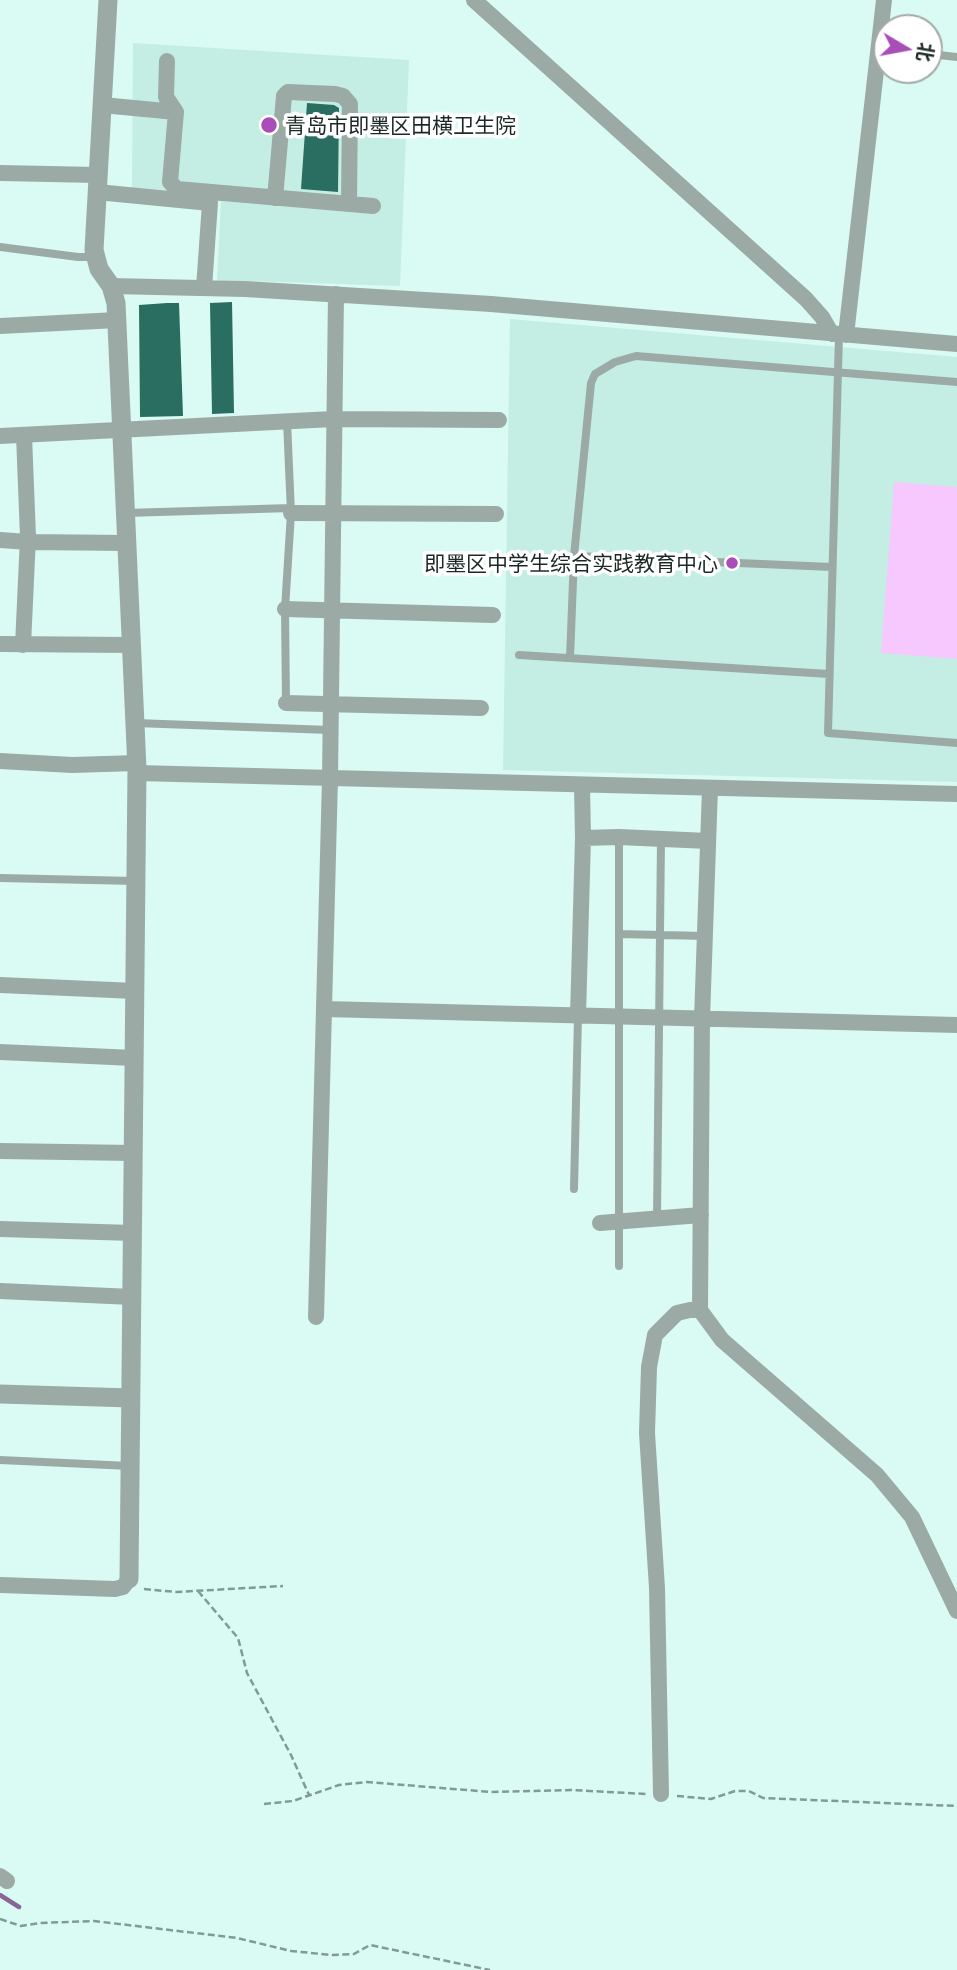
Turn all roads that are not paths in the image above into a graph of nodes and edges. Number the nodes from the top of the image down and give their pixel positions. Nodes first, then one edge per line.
1 (108, 0) edge
2 (474, 0) edge
3 (167, 61) dead end
4 (877, 84) edge
5 (102, 105) junction
6 (176, 112) junction
7 (0, 173) edge
8 (97, 183) junction
9 (275, 198) junction
10 (349, 204) junction
11 (373, 206) dead end
12 (0, 247) edge
13 (96, 257) junction
14 (111, 286) junction
15 (204, 288) junction
16 (336, 295) junction
17 (117, 320) junction
18 (0, 326) edge
19 (839, 335) junction
20 (957, 344) edge
21 (838, 372) junction
22 (957, 382) edge
23 (333, 419) junction
24 (499, 419) dead end
25 (287, 421) junction
26 (122, 429) junction
27 (24, 435) junction
28 (0, 436) edge
29 (291, 511) junction
30 (126, 513) junction
31 (332, 514) junction
32 (496, 514) dead end
33 (0, 540) edge
34 (28, 542) junction
35 (127, 542) junction
36 (575, 556) junction
37 (832, 567) junction
38 (285, 609) junction
39 (331, 610) junction
40 (493, 615) dead end
41 (0, 644) edge
42 (23, 645) junction
43 (131, 645) junction
44 (519, 654) dead end
45 (570, 658) junction
46 (829, 674) junction
47 (286, 704) joint
48 (330, 705) junction
49 (481, 708) dead end
50 (135, 723) junction
51 (330, 730) junction
52 (957, 743) edge
53 (0, 761) edge
54 (137, 768) junction
55 (330, 778) junction
56 (582, 785) junction
57 (710, 788) junction
58 (957, 794) edge
59 (620, 837) junction
60 (583, 838) junction
61 (661, 839) junction
62 (708, 841) junction
63 (0, 878) edge
64 (136, 881) junction
65 (619, 934) junction
66 (660, 935) junction
67 (705, 936) junction
68 (0, 985) edge
69 (135, 991) junction
70 (324, 1009) junction
71 (578, 1016) junction
72 (618, 1017) junction
73 (659, 1018) junction
74 (702, 1019) junction
75 (957, 1025) edge
76 (0, 1052) edge
77 (134, 1058) junction
78 (0, 1151) edge
79 (133, 1153) junction
80 (574, 1189) dead end
81 (701, 1215) junction
82 (657, 1218) junction
83 (619, 1221) junction
84 (600, 1223) dead end
85 (0, 1229) edge
86 (132, 1233) junction
87 (619, 1266) dead end
88 (0, 1291) edge
89 (132, 1297) junction
90 (700, 1310) junction
91 (316, 1317) dead end
92 (0, 1394) edge
93 (131, 1398) junction
94 (0, 1460) edge
95 (130, 1466) junction
96 (129, 1579) joint
97 (0, 1585) edge
98 (957, 1611) edge
99 (661, 1794) road end

1 - 5 street
2 - 19 street
3 - 6 street
4 - 19 street
5 - 6 street
5 - 8 street
6 - 9 street
7 - 8 street
8 - 13 street
8 - 15 street
9 - 10 street
9 - 10 street
10 - 11 street
12 - 13 lane
13 - 14 street
14 - 15 street
14 - 17 street
15 - 16 street
16 - 19 street
16 - 23 street
17 - 18 street
17 - 26 street
19 - 20 street
19 - 21 lane
21 - 22 lane
21 - 36 lane
21 - 37 lane
23 - 24 street
23 - 25 street
23 - 31 street
25 - 26 street
25 - 29 lane
26 - 27 street
26 - 30 street
27 - 28 street
27 - 34 street
29 - 30 lane
29 - 31 street
29 - 38 lane
30 - 35 street
31 - 32 street
31 - 39 street
33 - 34 street
34 - 35 street
34 - 42 street
35 - 43 street
36 - 37 lane
36 - 45 lane
37 - 46 lane
38 - 39 street
38 - 47 lane
39 - 40 street
39 - 48 street
41 - 42 street
42 - 43 street
43 - 50 street
44 - 45 lane
45 - 46 lane
46 - 52 lane
47 - 48 street
48 - 49 street
48 - 51 street
50 - 51 lane
50 - 54 street
51 - 55 street
53 - 54 street
54 - 55 street
54 - 64 street
55 - 56 street
55 - 70 street
56 - 57 street
56 - 60 street
57 - 58 street
57 - 62 street
59 - 60 street
59 - 61 street
59 - 65 lane
60 - 71 street
61 - 62 street
61 - 66 lane
62 - 67 street
63 - 64 lane
64 - 69 street
65 - 66 lane
65 - 72 lane
66 - 67 lane
66 - 73 lane
67 - 74 street
68 - 69 street
69 - 77 street
70 - 71 street
70 - 91 street
71 - 72 street
71 - 80 lane
72 - 73 street
72 - 83 lane
73 - 74 street
73 - 82 lane
74 - 75 street
74 - 81 street
76 - 77 street
77 - 79 street
78 - 79 street
79 - 86 street
81 - 82 street
81 - 90 street
82 - 83 street
83 - 84 street
83 - 87 lane
85 - 86 street
86 - 89 street
88 - 89 street
89 - 93 street
90 - 98 street
90 - 99 street
92 - 93 street
93 - 95 street
94 - 95 lane
95 - 96 street
96 - 97 street

